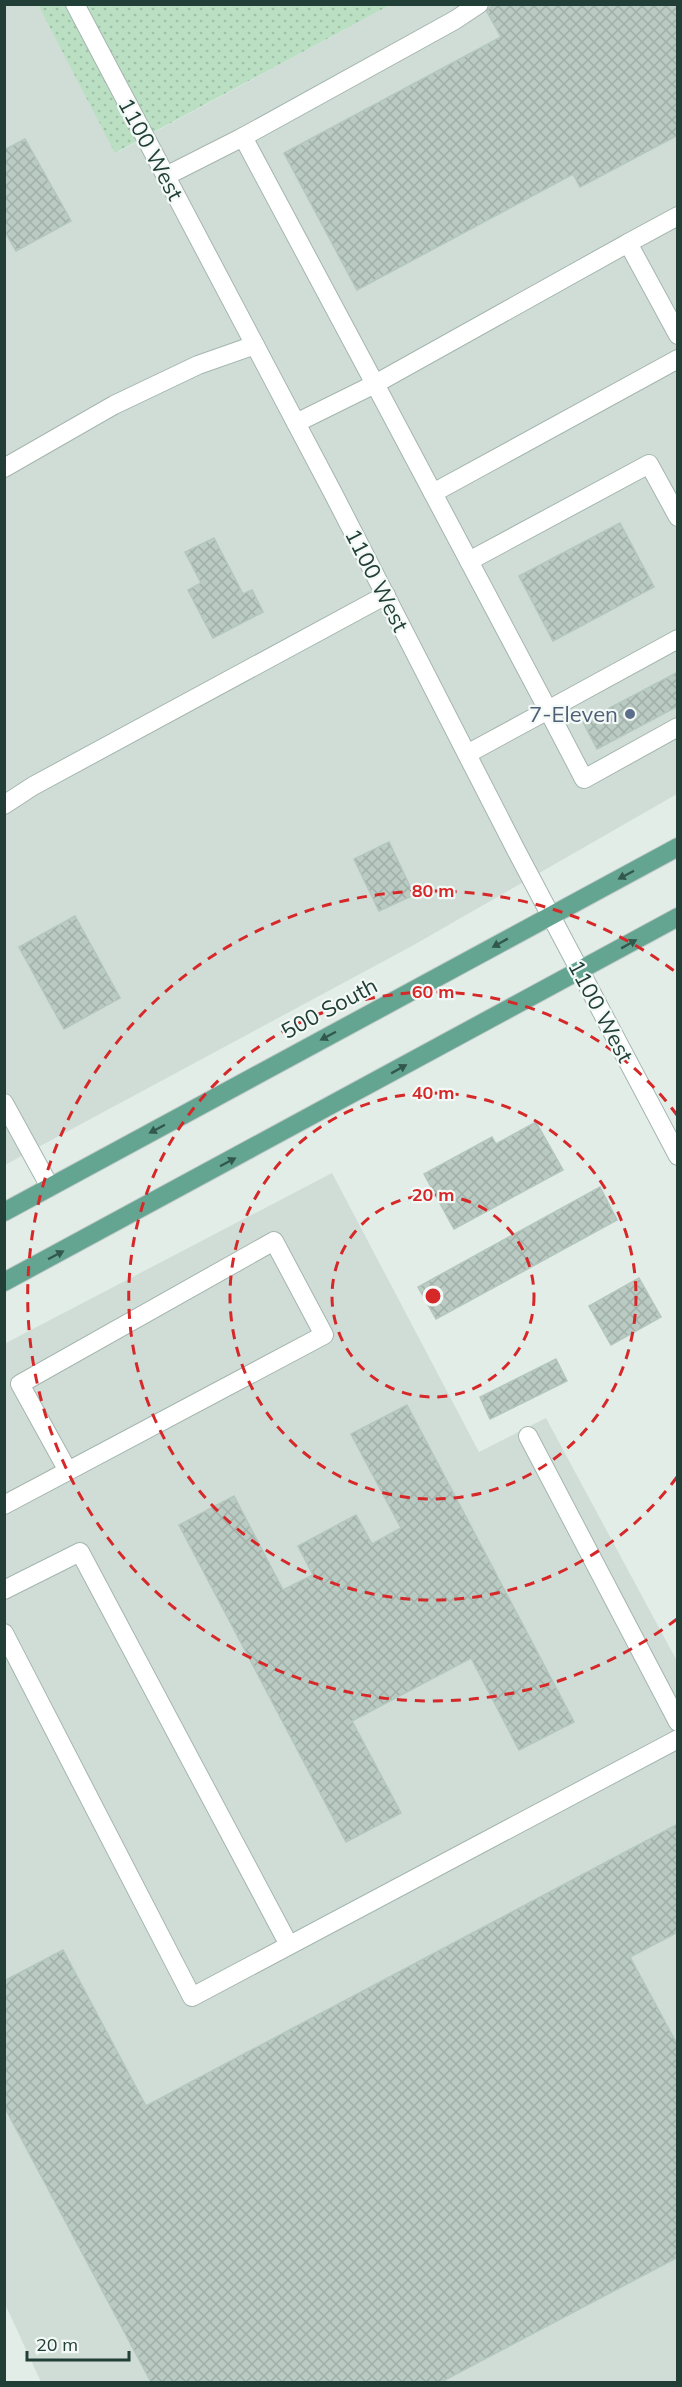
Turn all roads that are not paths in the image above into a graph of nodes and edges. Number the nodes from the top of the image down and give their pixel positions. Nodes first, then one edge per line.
1 (75, 4) edge
2 (479, 4) edge
3 (243, 137) junction
4 (166, 176) junction
5 (678, 216) edge
6 (628, 243) junction
7 (678, 335) edge
8 (255, 345) junction
9 (678, 359) edge
10 (375, 384) junction
11 (296, 423) junction
12 (4, 468) edge
13 (433, 493) junction
14 (678, 518) edge
15 (469, 561) junction
16 (386, 596) junction
17 (678, 639) edge
18 (548, 710) junction
19 (678, 727) edge
20 (467, 754) junction
21 (4, 805) edge
22 (678, 847) edge
23 (551, 915) junction
24 (678, 917) edge
25 (580, 970) junction
26 (4, 1103) edge
27 (678, 1156) edge
28 (50, 1187) junction
29 (4, 1212) edge
30 (4, 1282) edge
31 (528, 1436) dead end
32 (69, 1471) junction
33 (4, 1505) edge
34 (4, 1590) edge
35 (4, 1633) edge
36 (678, 1722) edge
37 (678, 1739) edge
38 (289, 1946) junction

1 - 4 street, 1100 West
2 - 3 street
3 - 4 street
3 - 10 street
4 - 8 street, 1100 West
5 - 6 street
6 - 7 street
6 - 10 street
8 - 11 street, 1100 West
8 - 12 street
9 - 13 street
10 - 11 street
10 - 13 street
11 - 16 street, 1100 West
13 - 15 street
14 - 15 street
15 - 18 street
16 - 20 street, 1100 West
16 - 21 street
17 - 18 street
18 - 19 street
18 - 20 street
20 - 23 street, 1100 West
22 -> 23 main road, 500 South
23 - 25 street, 1100 West
23 -> 28 main road, 500 South
25 -> 24 main road
25 - 27 street, 1100 West
30 -> 25 main road
26 - 28 street
28 - 29 main road, 500 South
31 - 36 street
32 - 32 street
32 - 33 street
34 - 38 street
35 - 38 street
37 - 38 street

